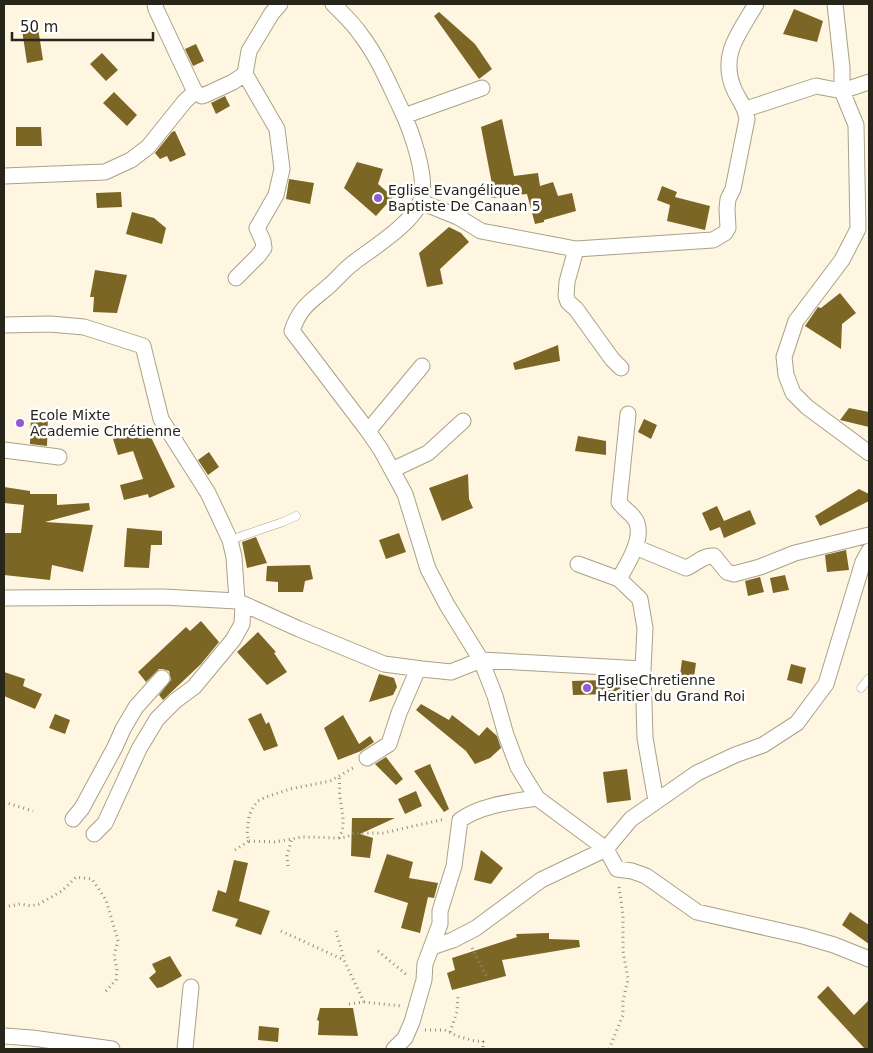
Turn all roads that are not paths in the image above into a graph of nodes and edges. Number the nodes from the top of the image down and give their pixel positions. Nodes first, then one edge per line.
1 (155, 4) edge
2 (280, 4) edge
3 (333, 4) edge
4 (756, 4) edge
5 (835, 4) edge
6 (245, 74) junction
7 (869, 82) edge
8 (482, 88) dead end
9 (842, 91) junction
10 (195, 92) junction
11 (746, 109) junction
12 (404, 116) junction
13 (4, 176) edge
14 (420, 202) junction
15 (864, 227) edge
16 (576, 249) junction
17 (236, 278) dead end
18 (4, 325) edge
19 (422, 366) dead end
20 (621, 368) dead end
21 (628, 414) dead end
22 (463, 421) dead end
23 (368, 431) junction
24 (4, 450) edge
25 (869, 454) edge
26 (59, 457) dead end
27 (392, 470) junction
28 (296, 516) dead end
29 (869, 536) edge
30 (230, 540) junction
31 (635, 547) junction
32 (869, 551) edge
33 (578, 564) dead end
34 (619, 579) junction
35 (4, 598) edge
36 (240, 602) junction
37 (481, 660) junction
38 (418, 668) junction
39 (643, 669) junction
40 (162, 678) dead end
41 (869, 678) edge
42 (861, 688) dead end
43 (367, 758) road end
44 (537, 798) junction
45 (656, 801) junction
46 (73, 819) dead end
47 (94, 834) dead end
48 (606, 849) junction
49 (432, 947) junction
50 (869, 959) edge
51 (191, 987) dead end
52 (4, 1036) edge
53 (397, 1047) edge
54 (112, 1049) edge
55 (185, 1049) edge

1 - 10 street
2 - 6 street
3 - 12 street
4 - 11 street
5 - 9 street
6 - 10 street
6 - 17 street
7 - 9 street
8 - 12 street
9 - 11 street
9 - 15 street
10 - 13 street
11 - 16 street
12 - 14 street
14 - 16 street
14 - 23 street
15 - 25 street
16 - 20 street
18 - 30 street
19 - 23 street
21 - 31 street
22 - 27 street
23 - 27 street
24 - 26 street
27 - 37 street
28 - 30 lane
29 - 31 street
30 - 36 street
31 - 34 street
32 - 45 street
33 - 34 street
34 - 39 street
35 - 36 street
36 - 38 street
36 - 47 street
37 - 38 street
37 - 39 street
37 - 44 street
38 - 43 street
39 - 45 street
40 - 46 street
41 - 42 lane
44 - 48 street
44 - 49 street
45 - 48 street
48 - 49 street
48 - 50 street
49 - 53 street
51 - 55 street
52 - 54 street

